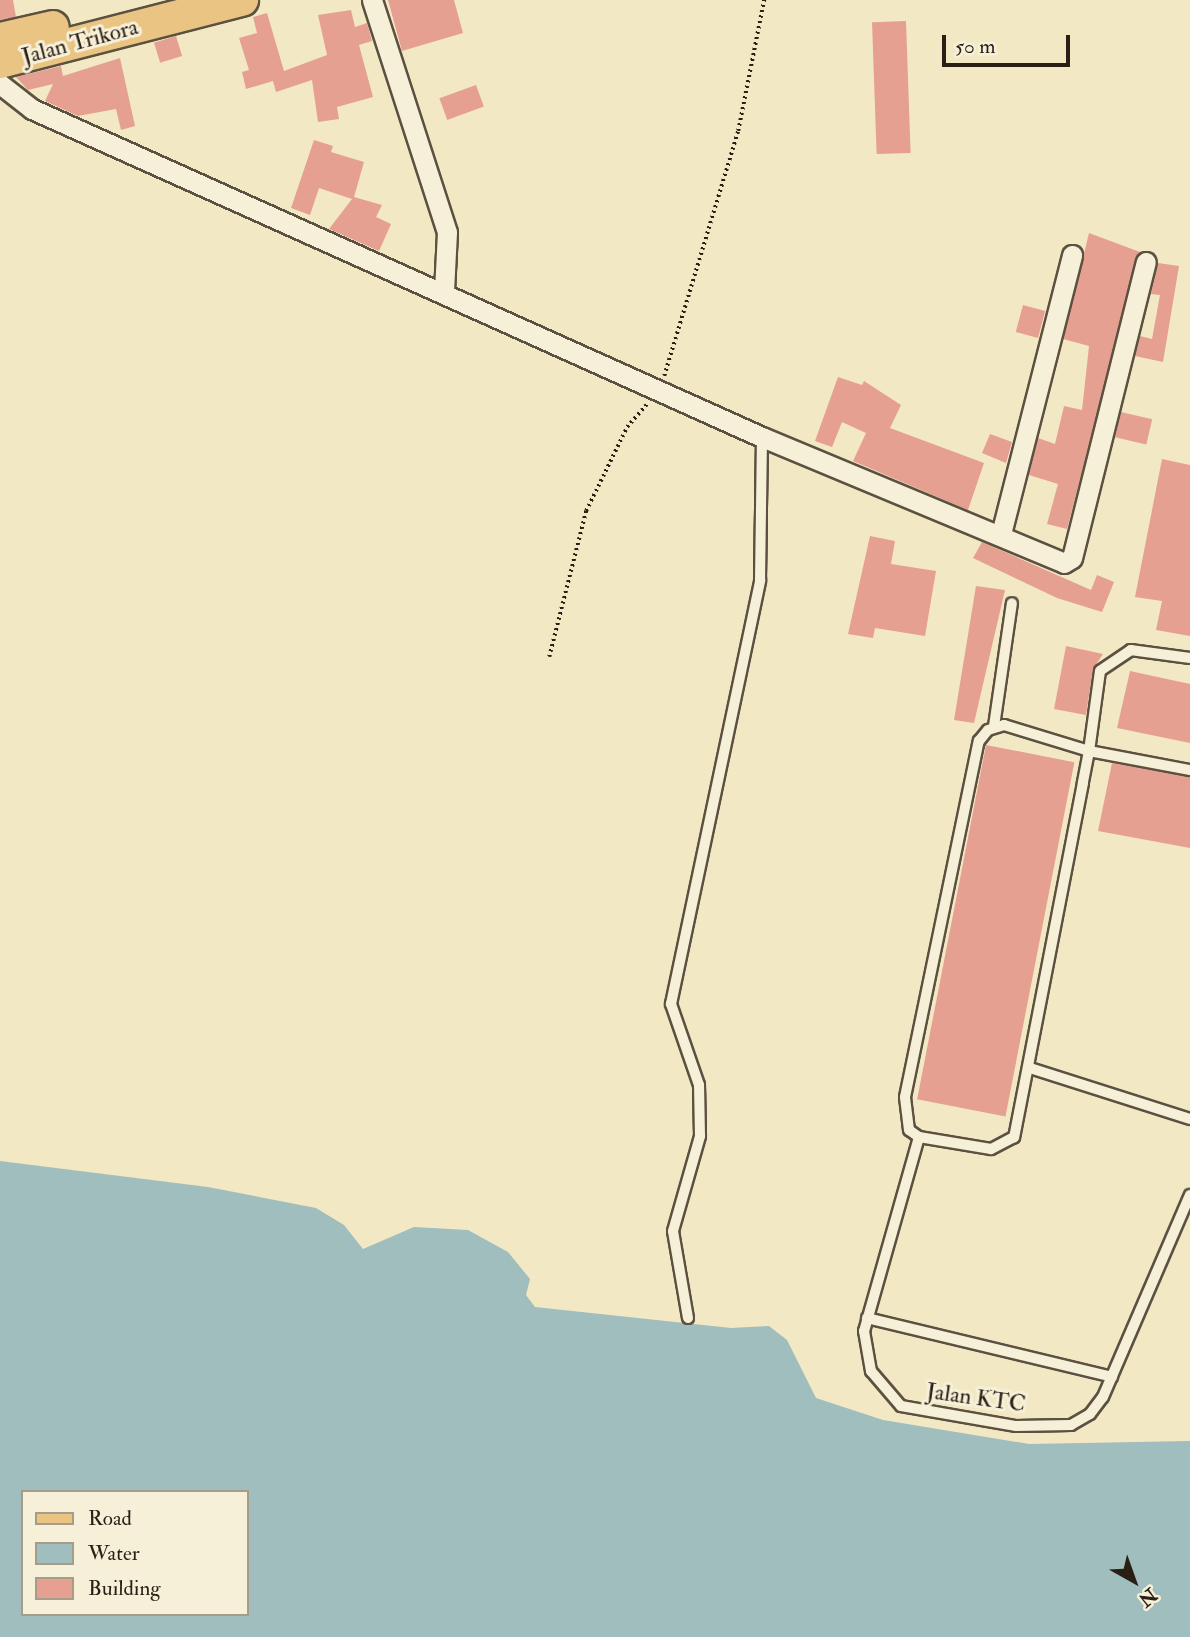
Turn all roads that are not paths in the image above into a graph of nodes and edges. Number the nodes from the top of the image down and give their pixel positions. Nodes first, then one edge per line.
1 (158, 0) edge
2 (372, 0) edge
3 (220, 3) edge
4 (0, 39) edge
5 (0, 62) edge
6 (0, 84) edge
7 (1072, 255) dead end
8 (1146, 262) dead end
9 (444, 292) junction
10 (762, 437) junction
11 (1001, 534) junction
12 (1012, 603) dead end
13 (1190, 658) edge
14 (994, 726) junction
15 (1089, 751) junction
16 (1190, 771) edge
17 (1030, 1068) junction
18 (1190, 1119) edge
19 (919, 1137) junction
20 (1190, 1195) edge
21 (688, 1318) dead end
22 (867, 1318) junction
23 (1112, 1377) junction

1 - 4 main road, Jalan Trikora
2 - 9 street
3 - 5 main road, Jalan Trikora
6 - 9 street
7 - 11 street
8 - 11 street
9 - 10 street
10 - 11 street
10 - 21 lane
12 - 14 lane
13 - 15 lane
14 - 15 lane
14 - 19 lane
15 - 16 lane
15 - 17 lane
17 - 18 lane
17 - 19 lane
19 - 22 lane, Jalan KTC
20 - 23 lane, Jalan KTC
22 - 23 lane
22 - 23 lane, Jalan KTC

